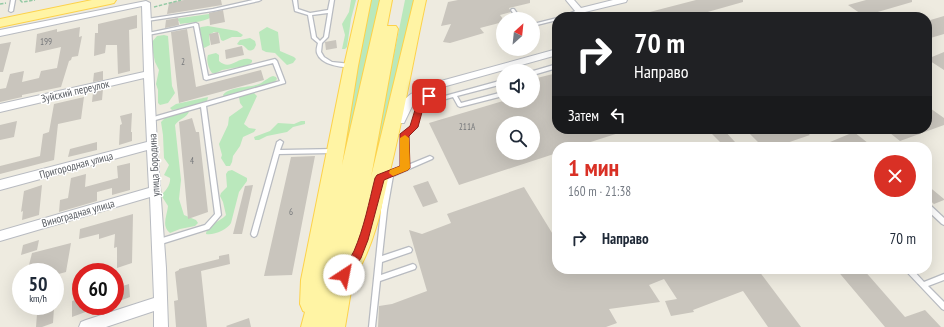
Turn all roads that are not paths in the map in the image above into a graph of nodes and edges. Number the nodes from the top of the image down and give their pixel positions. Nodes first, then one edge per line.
1 (67, 0) edge
2 (110, 0) edge
3 (259, 0) edge
4 (295, 0) edge
5 (332, 0) edge
6 (365, 0) edge
7 (386, 0) edge
8 (396, 0) edge
9 (420, 0) edge
10 (570, 0) edge
11 (623, 0) edge
12 (6, 7) edge
13 (579, 10) junction
14 (330, 11) junction
15 (576, 12) edge
16 (310, 14) junction
17 (147, 20) junction
18 (552, 20) edge
19 (0, 23) edge
20 (540, 23) edge
21 (0, 33) edge
22 (148, 34) junction
23 (320, 43) junction
24 (552, 53) edge
25 (351, 66) junction
26 (552, 67) edge
27 (540, 71) edge
28 (149, 74) junction
29 (496, 84) edge
30 (436, 92) junction
31 (454, 95) junction
32 (496, 96) edge
33 (203, 105) junction
34 (0, 108) edge
35 (152, 119) junction
36 (280, 142) dead end
37 (152, 145) junction
38 (387, 149) junction
39 (335, 150) junction
40 (277, 152) junction
41 (430, 158) dead end
42 (405, 168) junction
43 (385, 176) junction
44 (0, 185) edge
45 (155, 191) junction
46 (379, 206) junction
47 (932, 211) edge
48 (944, 222) edge
49 (254, 234) dead end
50 (0, 236) edge
51 (158, 242) junction
52 (409, 250) dead end
53 (380, 260) junction
54 (413, 267) dead end
55 (913, 274) edge
56 (944, 277) edge
57 (352, 278) junction
58 (377, 279) junction
59 (923, 285) junction
60 (161, 302) junction
61 (944, 307) edge
62 (86, 327) edge
63 (161, 327) edge
64 (311, 327) edge
65 (334, 327) edge
66 (372, 327) edge

1 - 12 main road
2 - 19 main road
3 - 17 lane
4 - 16 lane
5 - 14 lane
6 - 25 main road
7 - 64 main road
8 - 57 main road
9 - 38 main road
10 - 13 street
11 - 13 street
13 - 15 lane
14 - 16 lane
14 - 23 lane
16 - 23 lane
17 - 21 street, улица Бородина
17 - 22 street, улица Бородина
18 - 20 lane
22 - 28 street, улица Бородина
22 - 33 lane
23 - 25 lane
24 - 30 street
25 - 39 main road
26 - 27 lane
28 - 34 street, Зуйский переулок
28 - 35 street, улица Бородина
29 - 31 lane
30 - 31 lane
30 - 38 street
30 - 42 lane
31 - 32 lane
33 - 35 lane
33 - 51 lane
35 - 37 street, улица Бородина
36 - 40 lane
37 - 44 street, Пригородная улица
37 - 45 street, улица Бородина
38 - 43 main road
39 - 40 lane
39 - 64 main road
40 - 49 lane
41 - 42 lane
42 - 43 lane
43 - 46 main road
45 - 50 street, Виноградная улица
45 - 51 street, улица Бородина
46 - 53 lane
46 - 57 main road
47 - 48 lane
51 - 60 street, улица Бородина
52 - 53 lane
53 - 58 lane
54 - 58 lane
55 - 59 lane
56 - 59 lane
57 - 65 main road
58 - 66 lane
59 - 61 lane
60 - 62 street
60 - 63 street, улица Бородина

